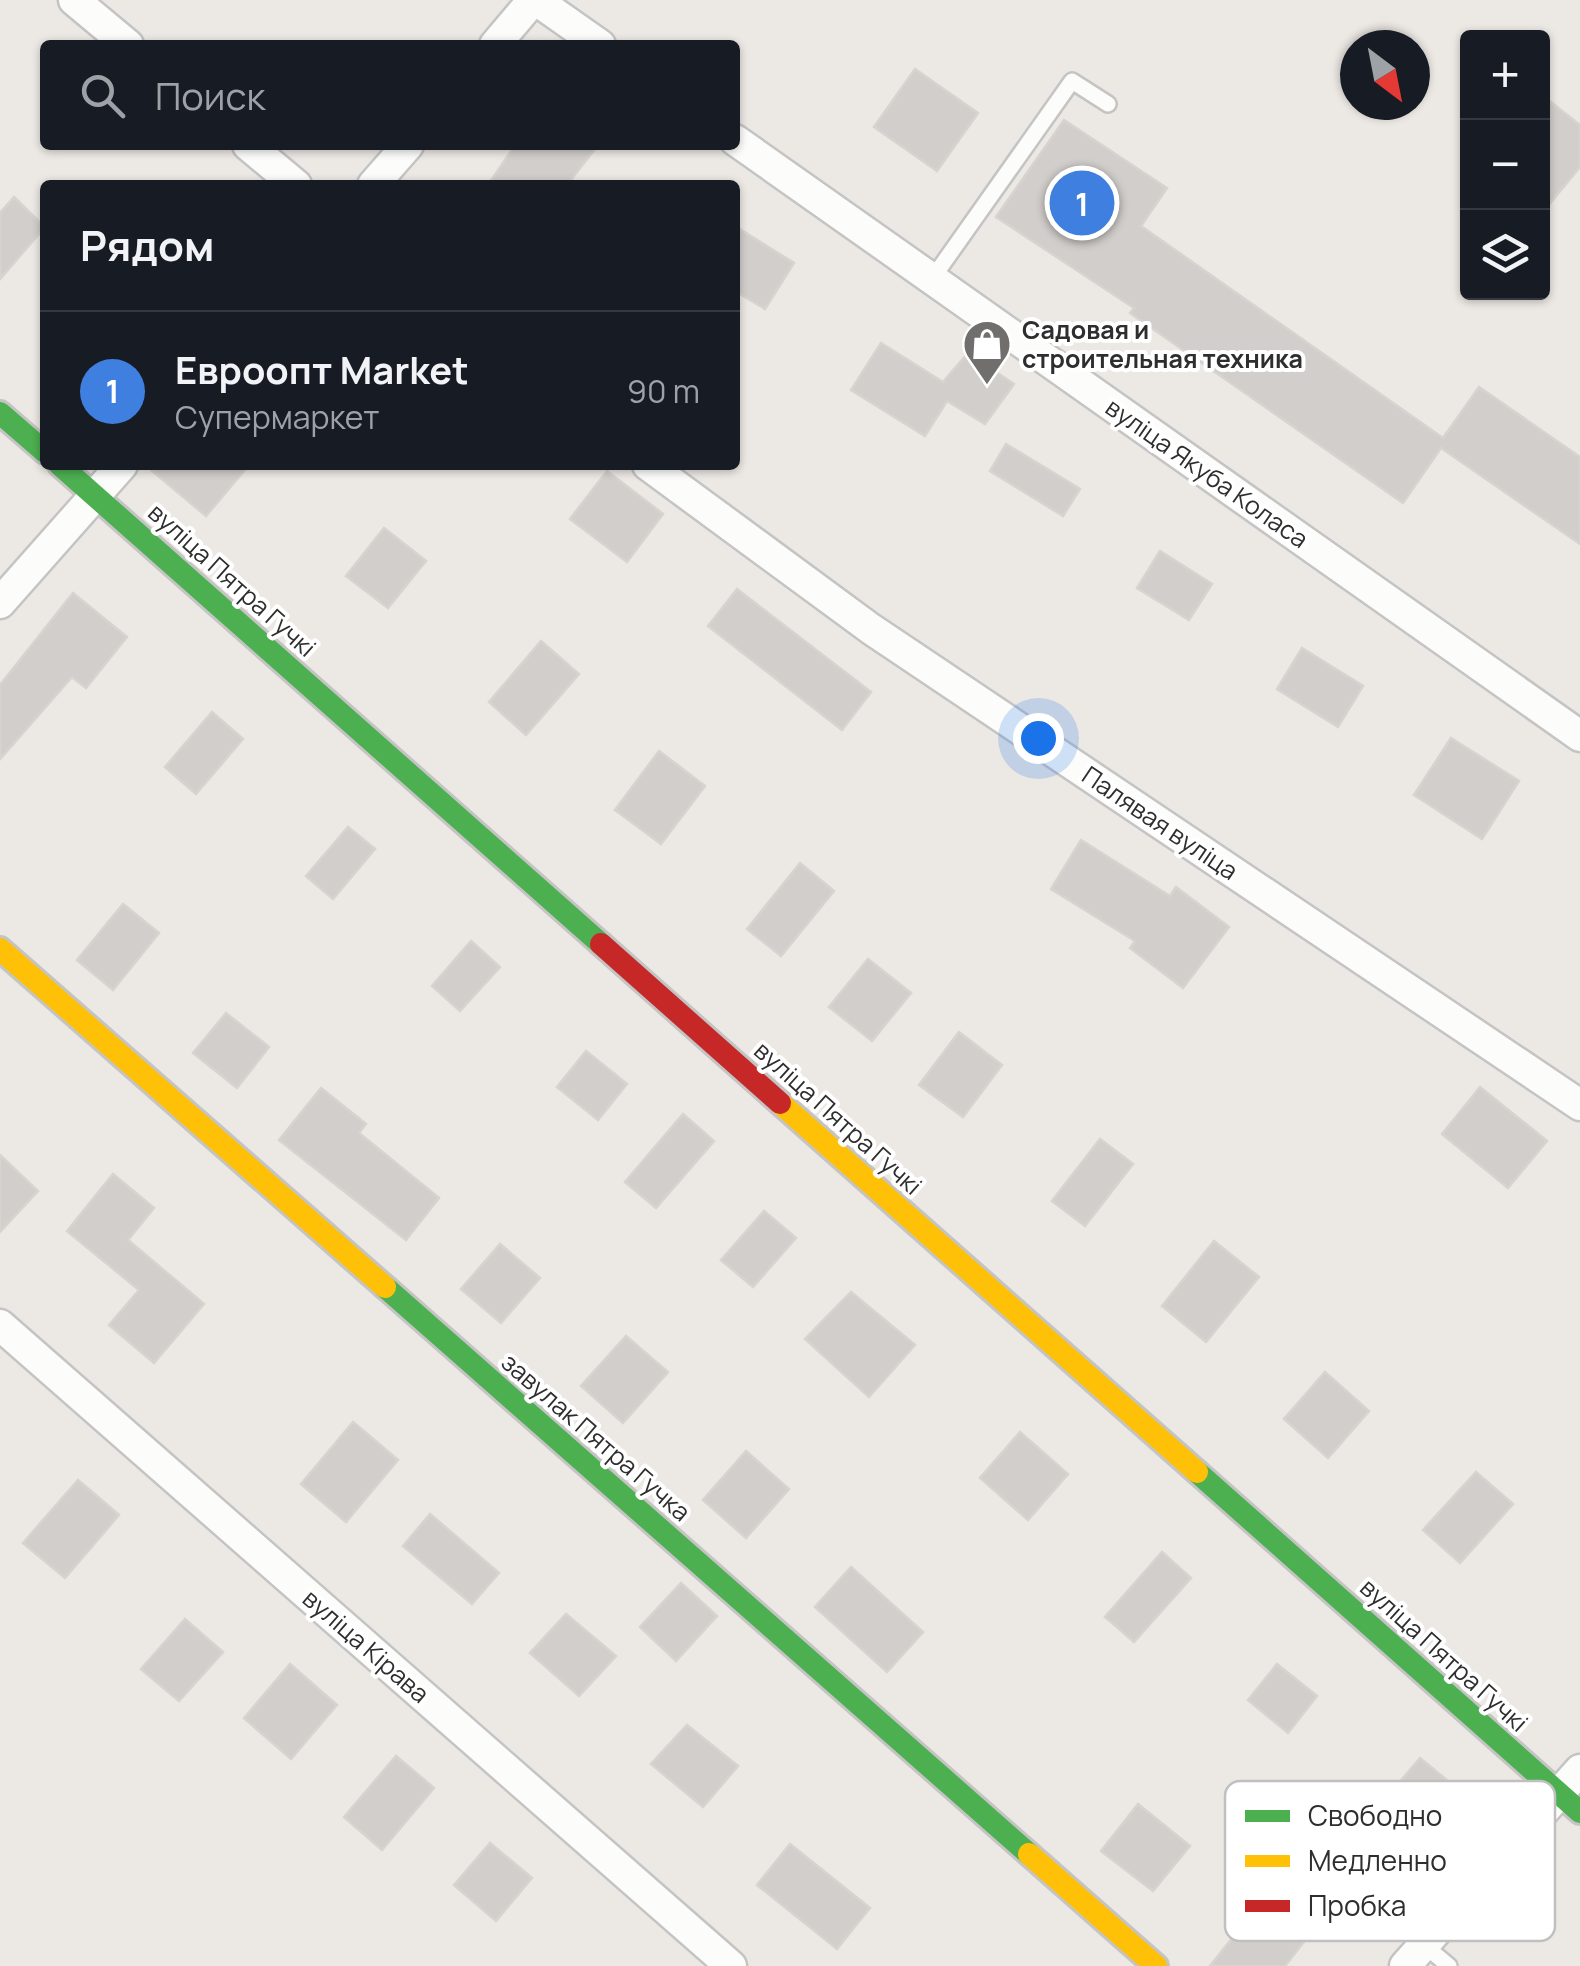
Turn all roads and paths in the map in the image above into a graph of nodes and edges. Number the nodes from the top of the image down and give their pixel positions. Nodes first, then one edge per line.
1 (74, 0) edge
2 (534, 0) edge
3 (122, 40) edge
4 (499, 40) edge
5 (593, 40) edge
6 (1108, 104) dead end
7 (740, 144) edge
8 (254, 150) edge
9 (404, 150) edge
10 (290, 180) edge
11 (377, 180) edge
12 (932, 279) junction
13 (0, 413) edge
14 (40, 448) edge
15 (66, 470) edge
16 (117, 470) edge
17 (655, 470) edge
18 (94, 494) junction
19 (0, 604) edge
20 (1580, 736) edge
21 (0, 948) edge
22 (1580, 1105) edge
23 (0, 1325) edge
24 (1580, 1770) edge
25 (1545, 1781) edge
26 (1570, 1803) edge
27 (1415, 1956) edge
28 (732, 1966) edge
29 (1156, 1966) edge
30 (1449, 1966) edge

1 - 3 street
2 - 4 street
2 - 5 street
6 - 12 lane
7 - 12 street, вуліца Якуба Коласа
8 - 10 street
9 - 11 street
12 - 20 street, вуліца Якуба Коласа
13 - 14 street
15 - 18 street, вуліца Пятра Гучкі
16 - 18 street
17 - 22 street, Палявая вуліца
18 - 19 street
18 - 25 street, вуліца Пятра Гучкі
21 - 29 street, завулак Пятра Гучка
23 - 28 street, вуліца Кірава
24 - 26 street
27 - 30 lane

